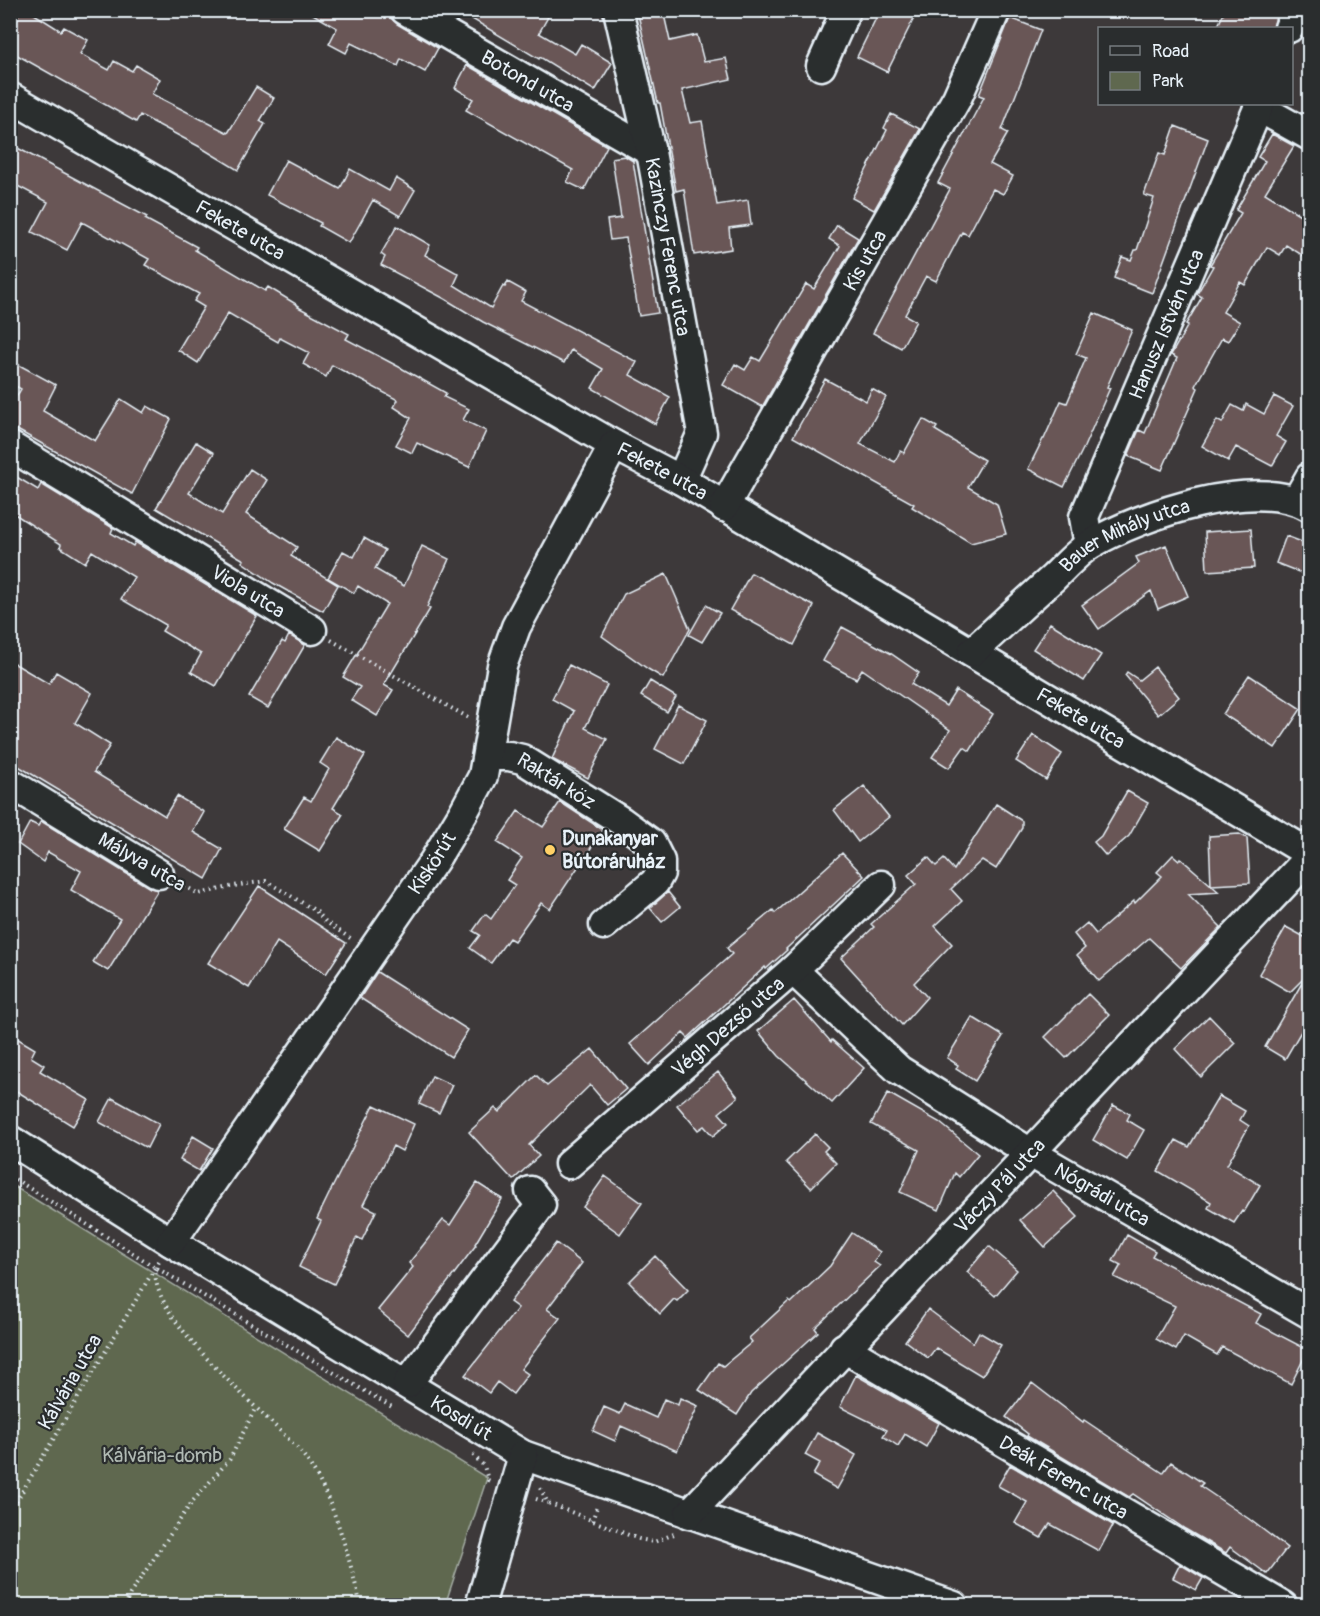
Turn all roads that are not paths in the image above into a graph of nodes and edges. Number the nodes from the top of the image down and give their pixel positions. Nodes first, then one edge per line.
1 (405, 10) edge
2 (618, 10) edge
3 (846, 10) edge
4 (996, 10) edge
5 (1296, 10) edge
6 (1289, 27) edge
7 (821, 66) dead end
8 (10, 97) edge
9 (1259, 105) edge
10 (1310, 136) edge
11 (651, 152) junction
12 (614, 445) junction
13 (10, 446) edge
14 (681, 480) junction
15 (1305, 495) edge
16 (724, 507) junction
17 (1089, 545) junction
18 (312, 630) road end
19 (972, 652) junction
20 (489, 743) junction
21 (10, 783) edge
22 (1310, 855) edge
23 (159, 874) road end
24 (881, 885) dead end
25 (604, 925) dead end
26 (793, 970) junction
27 (10, 1140) edge
28 (1029, 1152) junction
29 (569, 1164) dead end
30 (530, 1191) dead end
31 (171, 1242) junction
32 (1310, 1314) edge
33 (844, 1348) junction
34 (399, 1396) junction
35 (523, 1455) junction
36 (688, 1514) junction
37 (480, 1605) edge
38 (954, 1605) edge
39 (1283, 1605) edge

1 - 11 street, Botond utca
2 - 11 street, Kazinczy Ferenc utca
3 - 7 street
4 - 16 street, Kis utca
5 - 6 street
8 - 12 street, Fekete utca
9 - 10 street
9 - 17 street, Hanusz István utca
11 - 14 street, Kazinczy Ferenc utca
12 - 14 street, Fekete utca
12 - 20 street, Kiskörút
13 - 18 street, Viola utca
14 - 16 street, Fekete utca
15 - 17 street, Bauer Mihály utca
16 - 19 street, Fekete utca
17 - 19 street, Bauer Mihály utca
19 - 22 street, Fekete utca
20 - 25 street, Raktár köz
20 - 31 street, Kiskörút
21 - 23 street, Mályva utca
22 - 28 street, Váczy Pál utca
24 - 26 street, Végh Dezső utca
26 - 28 street, Nógrádi utca
26 - 29 street, Végh Dezső utca
27 - 31 street, Kosdi út
28 - 32 street, Nógrádi utca
28 - 33 street, Váczy Pál utca
30 - 34 street
31 - 34 street, Kosdi út
33 - 36 street, Váczy Pál utca
33 - 39 street, Deák Ferenc utca
34 - 35 street, Kosdi út
35 - 36 street, Kosdi út
35 - 37 street
36 - 38 street, Kosdi út

